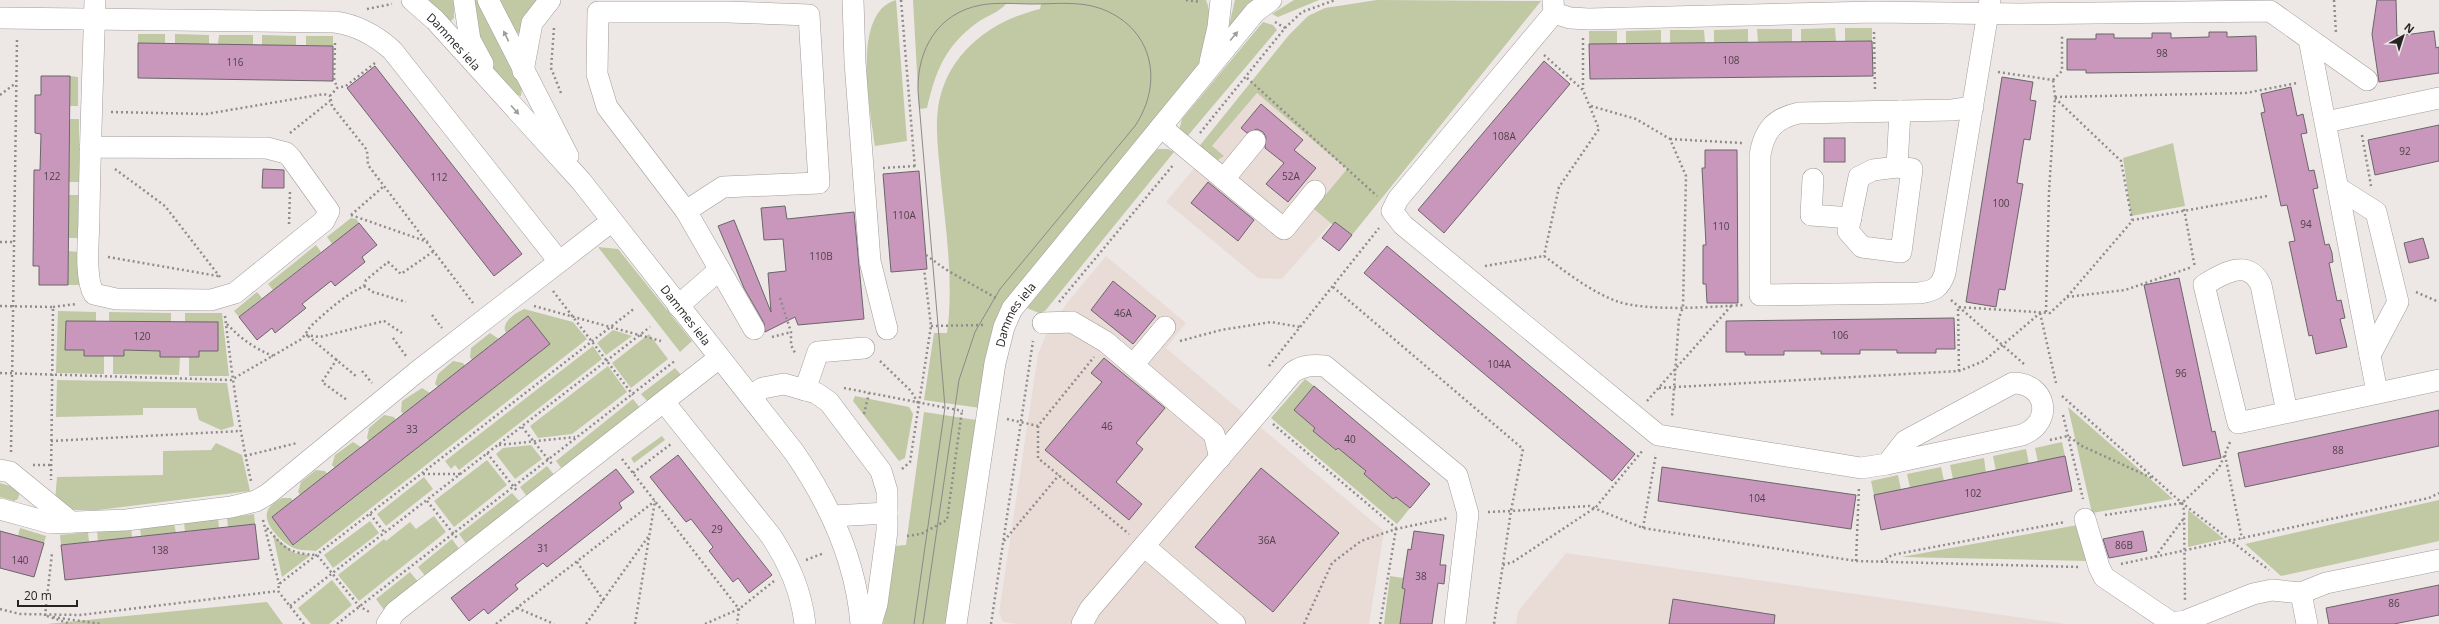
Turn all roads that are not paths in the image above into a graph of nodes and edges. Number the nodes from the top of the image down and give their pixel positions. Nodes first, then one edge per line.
1 (412, 0) edge
2 (464, 0) edge
3 (488, 0) edge
4 (550, 0) edge
5 (853, 0) edge
6 (1221, 0) edge
7 (1271, 0) edge
8 (728, 6) edge
9 (1553, 6) edge
10 (1989, 6) edge
11 (95, 10) edge
12 (9, 19) edge
13 (2309, 39) junction
14 (1209, 66) junction
15 (523, 71) junction
16 (2368, 80) dead end
17 (493, 85) junction
18 (2439, 98) edge
19 (1973, 107) junction
20 (1900, 111) junction
21 (2326, 122) junction
22 (1160, 127) junction
23 (1255, 141) dead end
24 (90, 147) junction
25 (1897, 167) junction
26 (1224, 179) junction
27 (1813, 179) dead end
28 (581, 182) junction
29 (2338, 188) junction
30 (1315, 191) dead end
31 (686, 211) junction
32 (1851, 218) junction
33 (612, 221) junction
34 (558, 260) junction
35 (719, 270) junction
36 (678, 306) junction
37 (1042, 323) road end
38 (754, 329) dead end
39 (887, 329) dead end
40 (1170, 335) road end
41 (864, 348) road end
42 (2370, 355) junction
43 (719, 358) junction
44 (1133, 365) junction
45 (2439, 380) edge
46 (807, 384) junction
47 (2376, 392) junction
48 (750, 396) junction
49 (664, 402) junction
50 (2287, 412) junction
51 (1220, 458) junction
52 (1887, 464) junction
53 (5, 471) edge
54 (0, 509) edge
55 (833, 516) junction
56 (2085, 519) road end
57 (71, 522) junction
58 (886, 531) junction
59 (1144, 546) junction
60 (848, 558) junction
61 (2439, 560) edge
62 (2301, 593) junction
63 (387, 622) edge
64 (2179, 622) edge
65 (805, 624) edge
66 (861, 624) edge
67 (871, 624) edge
68 (956, 624) edge
69 (1082, 624) edge
70 (1234, 624) edge
71 (1455, 624) edge
72 (2307, 624) edge

1 - 17 street, Dammes iela
2 - 17 street, Dammes iela
15 -> 3 street, Dammes iela
4 - 15 street
5 - 39 street
6 - 14 street, Dammes iela
14 -> 7 street, Dammes iela
8 - 31 street
8 - 31 street
9 - 10 street
9 - 52 street
10 - 13 street
10 - 19 street
11 - 12 street
11 - 24 street
11 - 34 street
13 - 16 street
13 - 21 street
14 - 22 street, Dammes iela
15 - 28 street, Dammes iela
17 -> 28 street, Dammes iela
18 - 21 street
19 - 20 street
19 - 20 street
20 - 25 street
21 - 29 street
22 - 26 street
22 - 68 street, Dammes iela
23 - 26 street
24 - 24 street
25 - 32 street
25 - 32 street
26 - 30 street
27 - 32 street
28 - 33 street, Dammes iela
29 - 42 street
29 - 42 street
31 - 35 street
33 - 34 street
33 - 36 street, Dammes iela
34 - 57 street
35 - 36 street
35 - 38 street
36 - 43 street, Dammes iela
37 - 44 street
40 - 44 street
41 - 46 street
42 - 47 street
43 - 48 street, Dammes iela
43 - 49 street
44 - 51 street
45 - 47 street
46 - 48 street
46 - 58 street
47 - 50 street
48 - 55 street, Dammes iela
49 - 63 street
49 - 65 street
50 - 50 street
51 - 59 street
51 - 71 street
52 - 52 street
53 - 57 street
54 - 57 street
55 - 58 street
55 - 60 street, Dammes iela
56 - 64 street
58 - 60 street
58 - 67 street
59 - 69 street
59 - 70 street
60 - 66 street, Dammes iela
61 - 62 street
62 - 64 street
62 - 72 street

